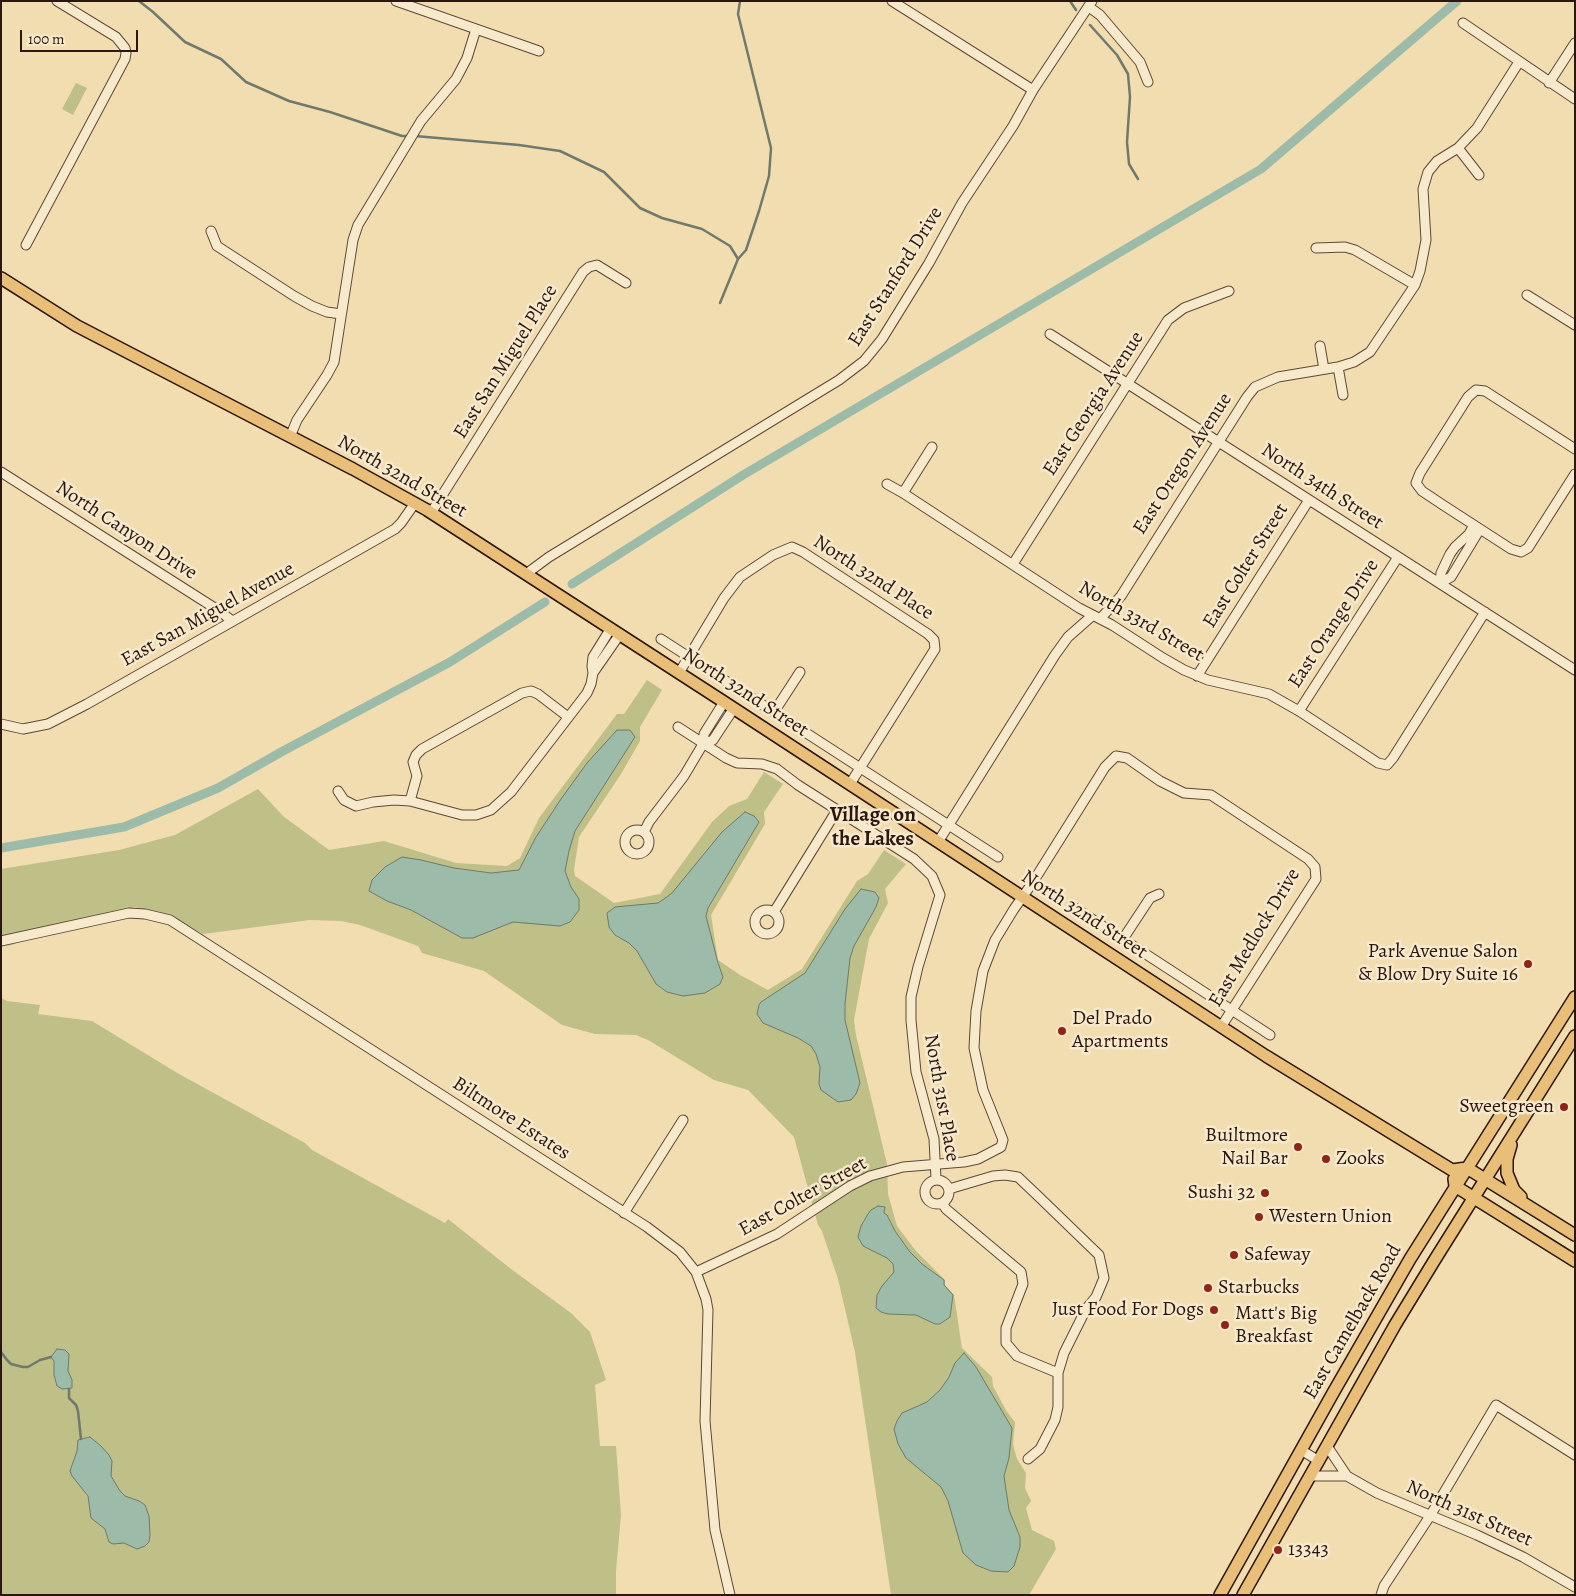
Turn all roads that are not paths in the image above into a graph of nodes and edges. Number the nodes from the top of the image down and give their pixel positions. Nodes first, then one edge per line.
1 (58, 1) edge
2 (396, 1) edge
3 (892, 1) edge
4 (1090, 4) edge
5 (1463, 23) dead end
6 (476, 28) junction
7 (1575, 43) edge
8 (539, 50) dead end
9 (1519, 62) junction
10 (1148, 82) dead end
11 (1550, 83) junction
12 (1033, 90) junction
13 (1575, 100) edge
14 (1458, 148) junction
15 (1478, 175) dead end
16 (212, 231) dead end
17 (26, 245) dead end
18 (1316, 248) dead end
19 (1, 278) edge
20 (626, 283) dead end
21 (1415, 285) junction
22 (1229, 291) dead end
23 (1527, 295) dead end
24 (341, 314) junction
25 (1575, 325) edge
26 (1050, 334) dead end
27 (1320, 346) dead end
28 (1338, 368) junction
29 (1324, 369) junction
30 (1128, 383) junction
31 (1343, 395) dead end
32 (290, 437) junction
33 (1219, 441) junction
34 (932, 447) dead end
35 (1575, 450) edge
36 (1, 472) edge
37 (1575, 474) edge
38 (888, 484) dead end
39 (903, 493) junction
40 (1309, 500) junction
41 (415, 503) junction
42 (431, 513) junction
43 (1477, 527) junction
44 (1450, 554) junction
45 (1398, 557) junction
46 (1461, 561) junction
47 (1013, 564) junction
48 (526, 574) junction
49 (1440, 583) junction
50 (1485, 612) junction
51 (1096, 617) junction
52 (232, 621) junction
53 (616, 631) junction
54 (661, 639) dead end
55 (689, 657) junction
56 (1575, 670) edge
57 (800, 672) dead end
58 (679, 673) junction
59 (1198, 676) junction
60 (729, 705) junction
61 (1300, 711) junction
62 (774, 712) junction
63 (568, 718) junction
64 (3, 725) edge
65 (709, 726) junction
66 (678, 728) dead end
67 (718, 732) junction
68 (703, 744) junction
69 (1116, 756) joint
70 (860, 768) junction
71 (850, 784) junction
72 (338, 791) dead end
73 (410, 801) junction
74 (837, 810) junction
75 (948, 825) junction
76 (644, 832) dead end
77 (938, 842) junction
78 (998, 858) dead end
79 (1159, 894) dead end
80 (1023, 897) junction
81 (1072, 906) dead end
82 (774, 912) dead end
83 (1124, 940) junction
84 (1, 941) edge
85 (1575, 997) edge
86 (1232, 1011) junction
87 (1222, 1027) junction
88 (1270, 1035) dead end
89 (1575, 1036) edge
90 (1516, 1090) junction
91 (1534, 1102) junction
92 (683, 1120) dead end
93 (1514, 1132) junction
94 (936, 1165) junction
95 (1467, 1168) junction
96 (1452, 1170) junction
97 (936, 1179) junction
98 (1485, 1179) junction
99 (1455, 1186) junction
100 (949, 1189) junction
101 (1473, 1198) junction
102 (942, 1203) junction
103 (1535, 1210) junction
104 (624, 1213) junction
105 (1575, 1235) edge
106 (1575, 1260) edge
107 (696, 1272) junction
108 (1378, 1315) junction
109 (1395, 1325) junction
110 (1058, 1373) junction
111 (1327, 1446) junction
112 (1301, 1450) junction
113 (1575, 1455) edge
114 (1028, 1459) dead end
115 (1319, 1461) junction
116 (1310, 1476) junction
117 (1347, 1476) junction
118 (1430, 1516) junction
119 (1231, 1576) junction
120 (1575, 1587) edge
121 (1246, 1590) edge
122 (730, 1595) edge
123 (1220, 1595) edge
124 (1382, 1595) edge

1 - 17 street
2 - 6 street
3 - 12 street
4 - 10 street
4 - 12 street, East Stanford Drive
5 - 9 street
6 - 8 street
6 - 24 street
7 - 11 street
9 - 11 street
9 - 14 street, East Oregon Avenue
11 - 13 street
12 - 48 street, East Stanford Drive
14 - 15 street
14 - 21 street, East Oregon Avenue
16 - 24 street
18 - 21 street
19 - 32 main road, North 32nd Street
20 - 42 street, East San Miguel Place
21 - 28 street, East Oregon Avenue
22 - 30 street, East Georgia Avenue
23 - 25 street
24 - 32 street
26 - 30 street, North 34th Street
27 - 29 street
28 - 29 street, East Oregon Avenue
28 - 31 street
29 - 33 street, East Oregon Avenue
30 - 33 street, North 34th Street
30 - 47 street, East Georgia Avenue
32 - 41 main road, North 32nd Street
33 - 40 street, North 34th Street
33 - 51 street, East Oregon Avenue
34 - 39 street
35 - 43 street
36 - 52 street, North Canyon Drive
37 - 43 street
38 - 39 street, North 33rd Street
39 - 47 street, North 33rd Street
40 - 45 street, North 34th Street
40 - 59 street, East Colter Street
41 - 42 main road, North 32nd Street
41 - 52 street, East San Miguel Avenue
42 - 48 main road, North 32nd Street
43 - 44 street
43 - 46 street
44 - 46 street
44 - 49 street
45 - 49 street, North 34th Street
45 - 61 street, East Orange Drive
46 - 49 street
47 - 51 street, North 33rd Street
48 - 53 main road, North 32nd Street
49 - 50 street, North 34th Street
50 - 56 street, North 34th Street
50 - 61 street, North 33rd Street
51 - 59 street, North 33rd Street
51 - 75 street, East Oregon Avenue
52 - 64 street, East San Miguel Avenue
53 - 58 main road, North 32nd Street
53 - 63 street
54 - 55 street, North 32nd Street
55 - 58 street
55 - 62 street, North 32nd Street
55 - 70 street, North 32nd Place
57 - 62 street
58 - 60 main road, North 32nd Street
59 - 61 street, North 33rd Street
60 - 65 street
60 - 67 street
60 - 71 main road, North 32nd Street
62 - 70 street, North 32nd Street
63 - 73 street
63 - 73 street
65 - 67 street
65 - 68 street
66 - 68 street, North 31st Place
67 - 68 street
68 - 74 street, North 31st Place
68 - 76 street
69 - 80 street, East Colter Street
69 - 86 street, East Medlock Drive
70 - 71 street
70 - 75 street, North 32nd Street
71 - 77 main road, North 32nd Street
72 - 73 street
74 - 82 street
74 - 94 street, North 31st Place
75 - 77 street, East Oregon Avenue
75 - 78 street, North 32nd Street
77 - 80 main road, North 32nd Street
79 - 83 street
80 - 87 main road, North 32nd Street
80 - 94 street, East Colter Street
81 - 83 street, North 32nd Street
83 - 86 street, North 32nd Street
84 - 104 street, Biltmore Estates
85 - 90 main road, East Camelback Road
86 - 87 street, East Medlock Drive
86 - 88 street, North 32nd Street
87 - 96 main road, North 32nd Street
89 - 91 main road, East Camelback Road
90 - 91 main road
90 - 95 main road, East Camelback Road
91 - 93 main road, East Camelback Road
92 - 104 street
93 - 98 main road, East Camelback Road
93 - 103 main road
94 - 97 street, North 31st Place
94 - 107 street, East Colter Street
95 - 96 main road
95 - 98 main road
95 - 99 main road, East Camelback Road
96 - 99 main road
97 - 100 street, North 31st Place
97 - 102 street, North 31st Place
98 - 101 main road, East Camelback Road
98 - 103 main road
99 - 101 main road
99 - 108 main road, East Camelback Road
100 - 102 street, North 31st Place
100 - 110 street
101 - 106 main road
101 - 109 main road, East Camelback Road
102 - 110 street, North 31st Place
103 - 105 main road
104 - 107 street, Biltmore Estates
107 - 122 street, Biltmore Estates
108 - 109 main road
108 - 112 main road, East Camelback Road
109 - 111 main road, East Camelback Road
110 - 114 street
111 - 115 main road, East Camelback Road
111 - 117 street, North 31st Street
112 - 115 street
112 - 119 main road, East Camelback Road
113 - 118 street
115 - 116 main road, East Camelback Road
116 - 117 street, North 31st Street
116 - 121 main road, East Camelback Road
117 - 118 street, North 31st Street
118 - 120 street, North 31st Street
118 - 124 street
119 - 121 main road
119 - 123 main road, East Camelback Road

